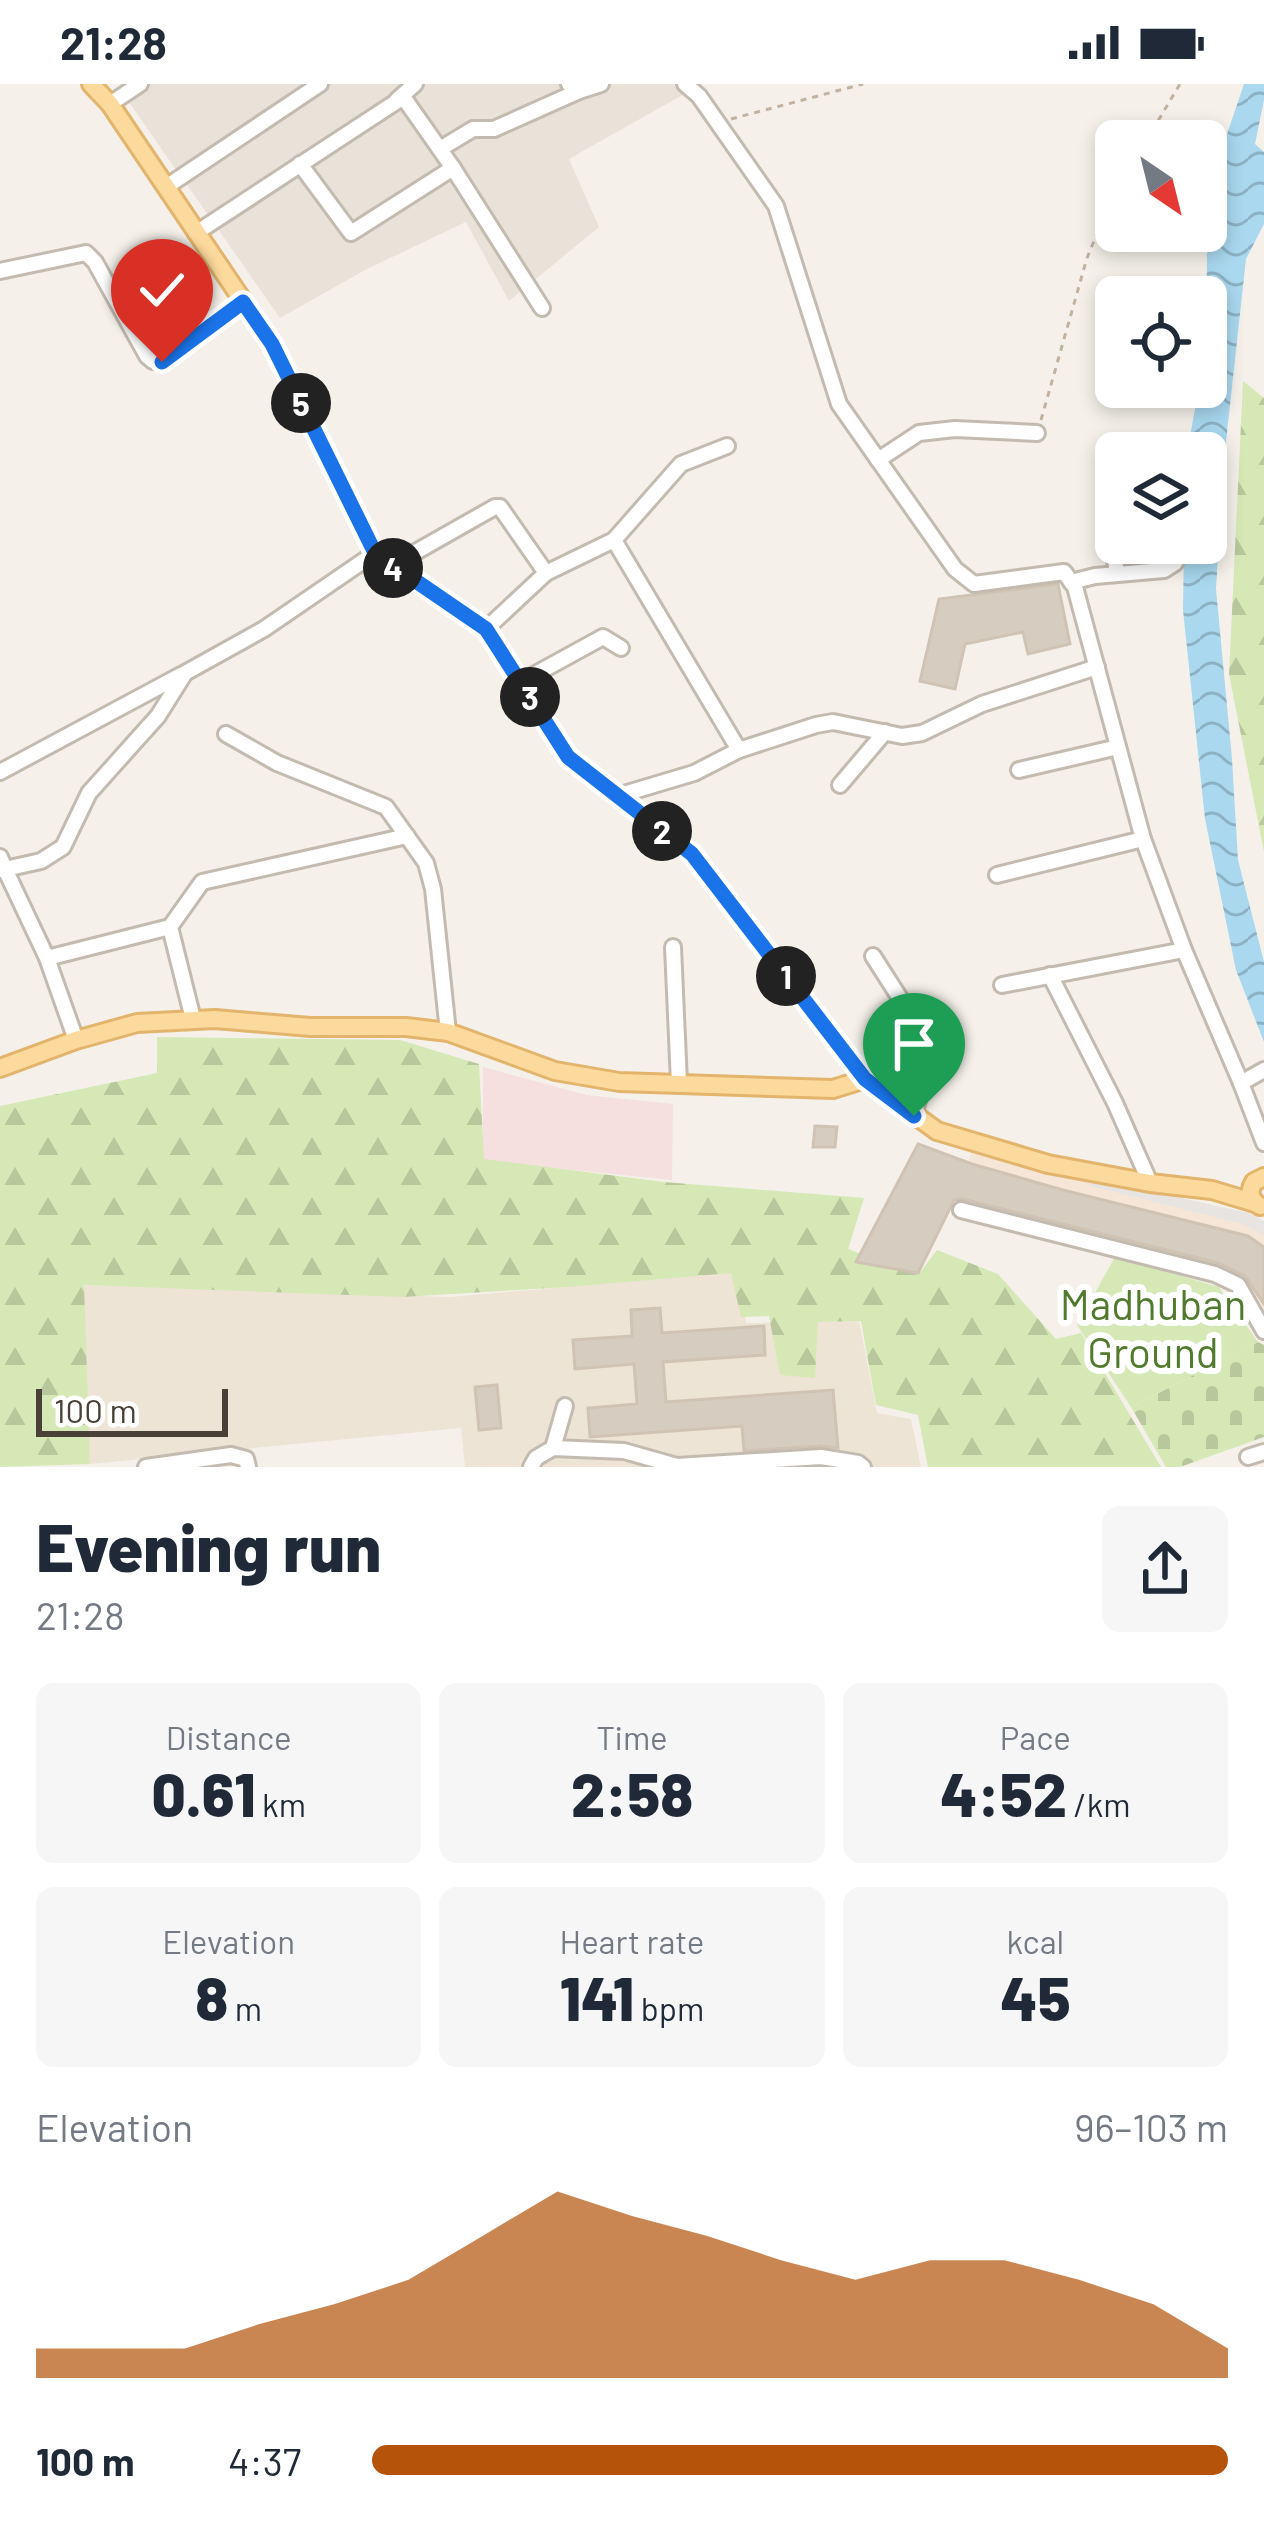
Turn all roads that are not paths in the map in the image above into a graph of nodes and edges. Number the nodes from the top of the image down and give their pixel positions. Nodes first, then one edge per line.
1 (91, 84) edge
2 (140, 84) edge
3 (320, 84) edge
4 (415, 84) edge
5 (601, 84) edge
6 (685, 84) edge
7 (574, 88) edge
8 (397, 100) junction
9 (110, 104) junction
10 (440, 149) junction
11 (300, 164) junction
12 (454, 168) junction
13 (166, 187) junction
14 (196, 232) junction
15 (2, 265) edge
16 (243, 302) junction
17 (542, 308) dead end
18 (1037, 433) road end
19 (727, 446) dead end
20 (878, 460) junction
21 (614, 540) junction
22 (375, 553) junction
23 (1117, 564) edge
24 (1173, 564) edge
25 (391, 566) junction
26 (546, 573) junction
27 (1118, 574) junction
28 (1071, 582) junction
29 (486, 629) junction
30 (620, 648) dead end
31 (1097, 668) junction
32 (185, 673) junction
33 (520, 682) junction
34 (885, 732) junction
35 (226, 734) dead end
36 (1118, 747) junction
37 (739, 750) junction
38 (1019, 770) dead end
39 (0, 772) edge
40 (840, 785) dead end
41 (617, 796) junction
42 (406, 836) junction
43 (1143, 839) junction
44 (2, 866) edge
45 (997, 875) dead end
46 (170, 927) junction
47 (673, 947) dead end
48 (1184, 950) junction
49 (873, 956) dead end
50 (46, 958) junction
51 (1050, 975) junction
52 (1002, 985) dead end
53 (193, 1019) junction
54 (448, 1032) junction
55 (76, 1040) junction
56 (0, 1068) edge
57 (1264, 1070) edge
58 (865, 1079) junction
59 (679, 1083) junction
60 (1241, 1083) junction
61 (914, 1116) junction
62 (1264, 1143) edge
63 (1260, 1177) edge
64 (1150, 1183) junction
65 (1212, 1190) junction
66 (1259, 1205) edge
67 (961, 1210) dead end
68 (1264, 1331) edge
69 (566, 1406) dead end
70 (553, 1448) junction
71 (1264, 1452) edge
72 (1248, 1457) dead end
73 (146, 1467) edge
74 (248, 1467) edge
75 (531, 1467) edge
76 (863, 1467) edge

1 - 9 main road
2 - 9 street
3 - 13 street
4 - 8 street
5 - 7 street
6 - 20 street
7 - 10 street
8 - 10 street
8 - 11 street
9 - 13 main road
10 - 12 street
11 - 12 street
11 - 14 street
12 - 17 street
13 - 14 main road
14 - 16 main road
15 - 16 street
16 - 22 main road
18 - 20 street
19 - 21 street
20 - 28 street
21 - 26 street
21 - 37 street
22 - 25 main road
22 - 32 street
23 - 27 street
24 - 27 street
25 - 26 street
25 - 29 main road
26 - 29 street
27 - 28 street
28 - 31 street
29 - 33 main road
30 - 33 street
31 - 34 street
31 - 36 street
32 - 39 street
32 - 44 street
33 - 41 main road
34 - 37 street
34 - 40 street
35 - 42 street
36 - 38 street
36 - 43 street
37 - 41 street
41 - 58 main road
42 - 46 street
42 - 54 street
43 - 45 street
43 - 48 street
44 - 50 street
46 - 50 street
46 - 53 street
47 - 59 street
48 - 51 street
48 - 60 street
49 - 61 street
50 - 55 street
51 - 52 street
51 - 64 street
53 - 54 main road
53 - 55 main road
54 - 59 main road
55 - 56 main road
57 - 60 street
58 - 59 main road
58 - 61 main road
60 - 62 street
61 - 64 main road
63 - 65 main road
63 - 66 main road
64 - 65 main road
65 - 66 main road
67 - 68 street
69 - 70 street
70 - 75 street
70 - 76 street
71 - 72 street
73 - 74 street

